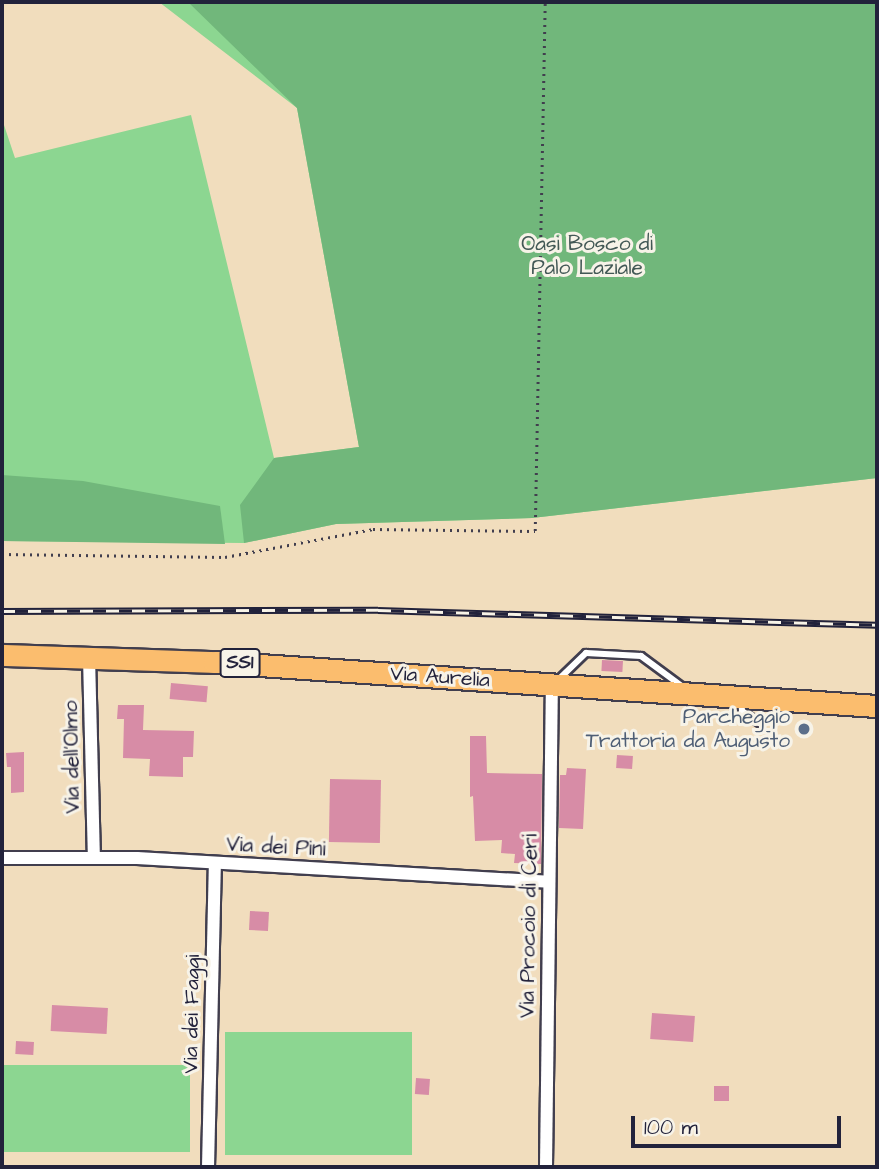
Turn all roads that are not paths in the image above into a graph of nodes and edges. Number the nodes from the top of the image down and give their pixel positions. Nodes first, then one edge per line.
1 (2, 655) edge
2 (89, 657) junction
3 (552, 685) junction
4 (693, 694) junction
5 (741, 697) junction
6 (877, 706) edge
7 (759, 723) dead end
8 (94, 857) junction
9 (2, 858) edge
10 (215, 863) junction
11 (548, 882) junction
12 (208, 1167) edge
13 (546, 1167) edge

1 - 2 main road, Via Aurelia / SS1
2 - 3 main road, Via Aurelia / SS1
2 - 8 street, Via dell'Olmo
3 - 4 main road, Via Aurelia / SS1
3 - 4 lane
3 - 11 street, Via Procoio di Ceri
4 - 5 main road, Via Aurelia / SS1
5 - 6 main road, Via Aurelia / SS1
5 - 7 lane
8 - 9 street, Via dei Pini
8 - 10 street, Via dei Pini
10 - 11 street, Via dei Pini
10 - 12 street, Via dei Faggi
11 - 13 street, Via Procoio di Ceri

